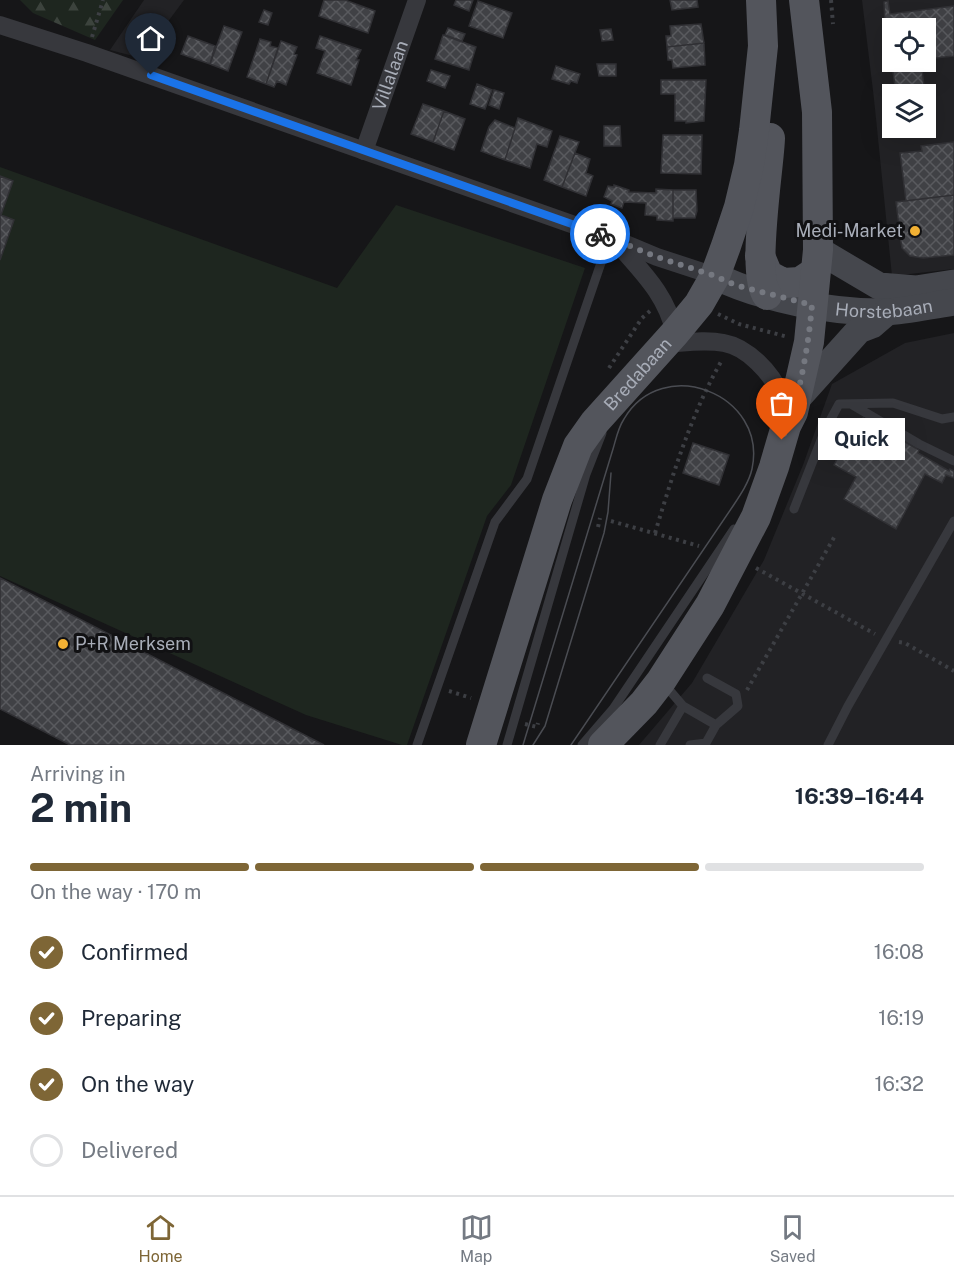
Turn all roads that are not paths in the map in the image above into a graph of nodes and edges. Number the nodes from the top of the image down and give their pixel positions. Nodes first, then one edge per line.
1 (417, 0) edge
2 (761, 0) edge
3 (804, 0) edge
4 (0, 25) edge
5 (764, 46) junction
6 (364, 151) junction
7 (614, 239) junction
8 (760, 256) junction
9 (817, 261) junction
10 (715, 276) junction
11 (954, 283) edge
12 (767, 295) junction
13 (954, 302) edge
14 (812, 305) junction
15 (887, 312) junction
16 (670, 338) junction
17 (850, 404) junction
18 (609, 407) junction
19 (791, 413) junction
20 (954, 417) edge
21 (954, 461) edge
22 (769, 483) junction
23 (750, 508) dead end
24 (794, 509) dead end
25 (744, 517) dead end
26 (954, 521) edge
27 (706, 678) dead end
28 (661, 681) junction
29 (683, 706) junction
30 (716, 725) junction
31 (705, 744) edge
32 (417, 745) edge
33 (481, 745) edge
34 (507, 745) edge
35 (582, 745) edge
36 (603, 745) edge
37 (660, 745) edge
38 (690, 745) edge
39 (828, 745) edge

1 - 6 street, Villalaan
2 - 5 main road, Bredabaan
3 - 9 main road
4 - 6 street
5 - 8 main road
5 - 10 main road, Bredabaan
6 - 7 street
7 - 10 street
7 - 16 street
7 - 32 lane
8 - 9 main road
8 - 12 main road
9 - 11 street
9 - 14 main road
10 - 12 street, Horstebaan
10 - 16 main road, Bredabaan
12 - 14 street, Horstebaan
13 - 15 street, Horstebaan
14 - 15 street, Horstebaan
14 - 19 main road
15 - 19 street
16 - 18 main road, Bredabaan
16 - 19 street
17 - 20 lane
17 - 21 lane
17 - 24 lane
18 - 33 main road, Bredabaan
18 - 34 lane
19 - 22 main road
22 - 23 lane
22 - 28 main road
25 - 35 lane
26 - 39 lane
27 - 30 lane
28 - 29 lane
28 - 36 main road
29 - 30 lane
29 - 37 lane
30 - 31 lane
31 - 38 lane

